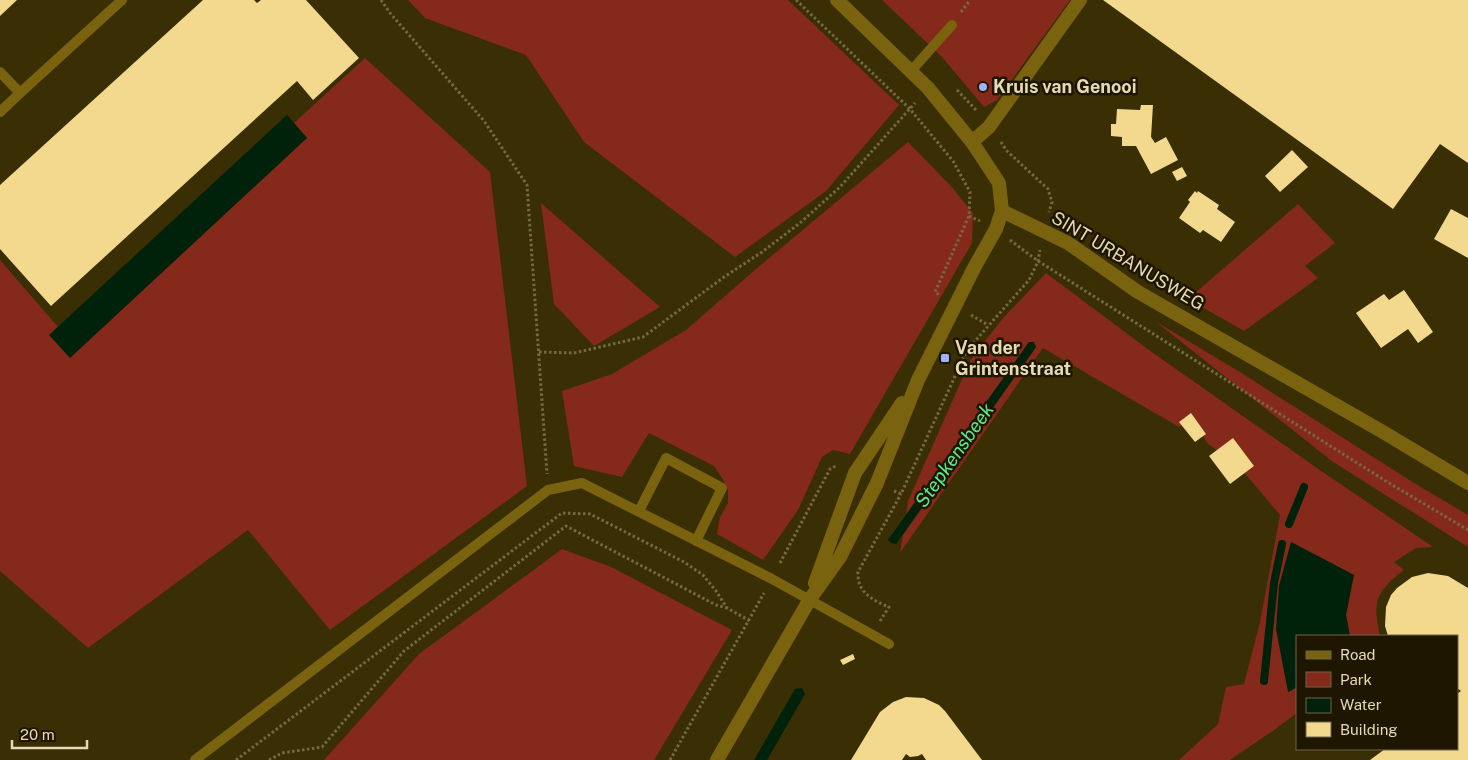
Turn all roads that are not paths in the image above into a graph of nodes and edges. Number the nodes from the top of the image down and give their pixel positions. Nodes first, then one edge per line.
1 (122, 0) edge
2 (837, 0) edge
3 (1080, 0) edge
4 (952, 25) dead end
5 (0, 72) edge
6 (910, 72) junction
7 (20, 93) junction
8 (0, 112) edge
9 (972, 142) junction
10 (1002, 210) junction
11 (918, 380) junction
12 (1468, 483) edge
13 (639, 511) junction
14 (696, 541) junction
15 (810, 599) junction
16 (890, 644) dead end
17 (195, 760) edge
18 (717, 760) edge

1 - 7 lane
2 - 6 street
3 - 9 street
4 - 6 lane
5 - 7 lane
6 - 9 street
7 - 8 lane
9 - 10 street
10 - 11 street
10 - 12 street, SINT URBANUSWEG
11 - 15 street
11 - 15 street
13 - 14 lane
13 - 14 lane
13 - 17 lane
14 - 15 lane
15 - 16 lane
15 - 18 street

